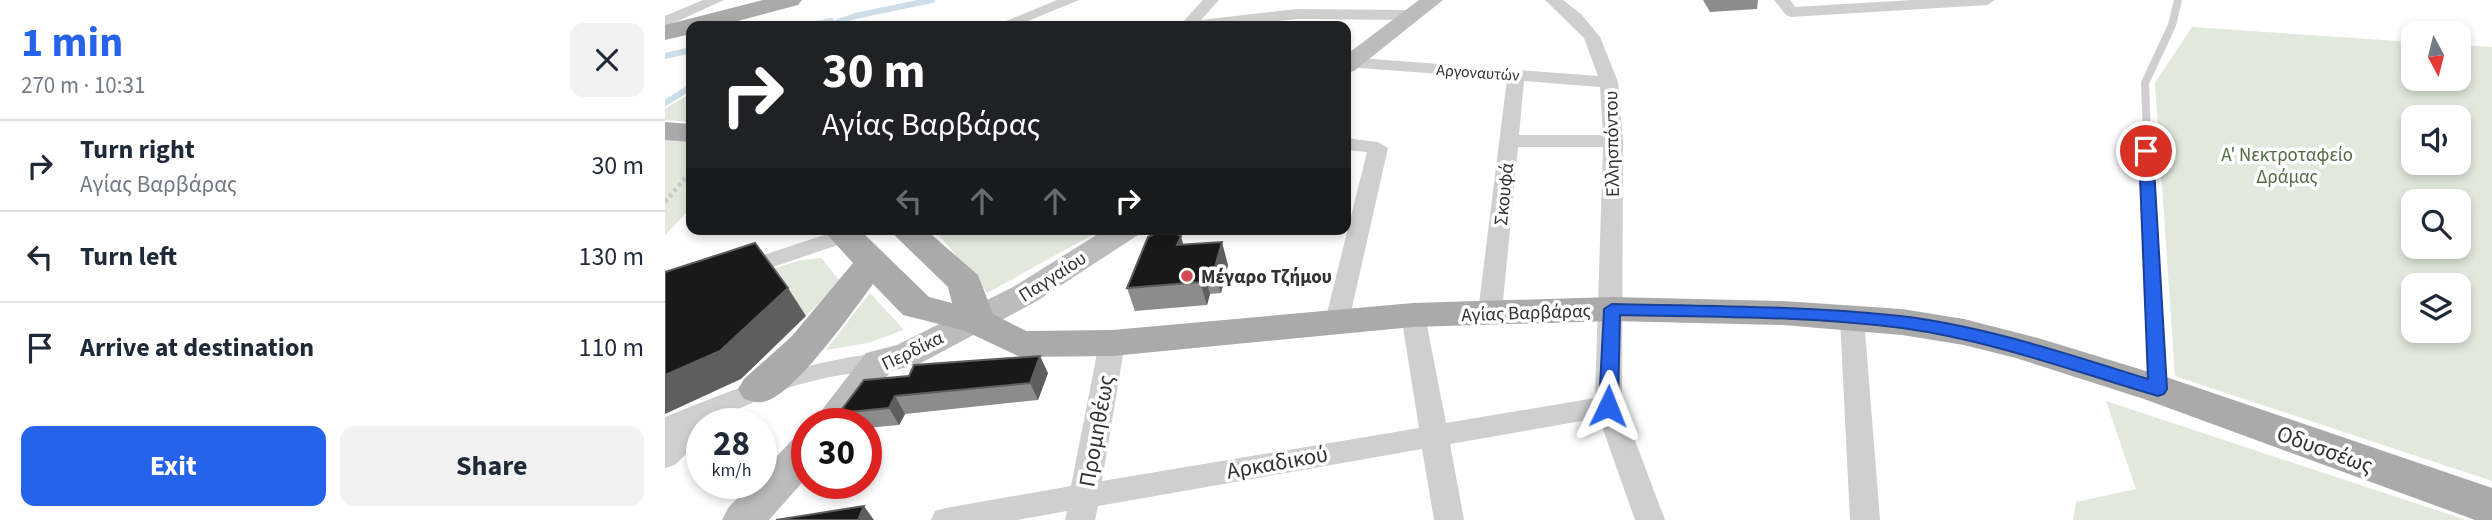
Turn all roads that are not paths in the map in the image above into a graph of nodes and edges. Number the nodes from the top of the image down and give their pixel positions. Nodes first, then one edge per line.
1 (716, 0) edge
2 (753, 0) edge
3 (790, 0) edge
4 (1071, 0) edge
5 (1211, 0) edge
6 (1432, 0) edge
7 (1553, 0) edge
8 (1987, 0) edge
9 (2178, 0) edge
10 (1928, 2) edge
11 (1787, 6) edge
12 (1410, 15) junction
13 (710, 21) edge
14 (1015, 21) edge
15 (1194, 21) edge
16 (1235, 21) edge
17 (665, 23) edge
18 (686, 27) edge
19 (665, 33) edge
20 (1351, 60) edge
21 (1351, 63) edge
22 (1516, 75) junction
23 (1609, 82) junction
24 (665, 131) edge
25 (686, 133) edge
26 (1509, 141) junction
27 (1613, 141) junction
28 (1351, 145) edge
29 (834, 235) edge
30 (845, 235) edge
31 (912, 235) edge
32 (1118, 235) edge
33 (872, 262) junction
34 (717, 279) edge
35 (1612, 309) junction
36 (1490, 312) junction
37 (1413, 316) junction
38 (1852, 318) junction
39 (976, 321) junction
40 (1337, 321) junction
41 (1112, 342) junction
42 (879, 362) junction
43 (758, 389) junction
44 (2158, 389) junction
45 (717, 406) junction
46 (1608, 406) junction
47 (843, 408) edge
48 (665, 428) edge
49 (1434, 436) junction
50 (665, 457) edge
51 (791, 468) edge
52 (2492, 507) edge
53 (1082, 508) edge
54 (743, 520) edge
55 (946, 520) edge
56 (1449, 520) edge
57 (1650, 520) edge
58 (1865, 520) edge

1 - 17 street
2 - 17 main road
3 - 13 main road
4 - 14 street
5 - 15 street
6 - 12 main road
7 - 23 street, Ελλησπόντου
8 - 10 street
9 - 44 lane
10 - 11 street
12 - 16 street
12 - 20 main road
18 - 19 main road
21 - 22 street, Αργοναυτών
22 - 23 street, Αργοναυτών
22 - 26 street, Σκουφά
23 - 27 street, Ελλησπόντου
24 - 25 main road
26 - 27 street
26 - 36 street, Σκουφά
27 - 35 street, Ελλησπόντου
28 - 40 street
29 - 34 street
30 - 33 main road, Αγίας Βαρβάρας
31 - 39 main road
32 - 39 main road, Παγγαίου
33 - 39 main road, Αγίας Βαρβάρας
33 - 43 main road
35 - 36 main road, Αγίας Βαρβάρας
35 - 38 main road, Αγίας Βαρβάρας
35 - 46 street, Ελλησπόντου
36 - 37 main road, Αγίας Βαρβάρας
37 - 40 main road, Αγίας Βαρβάρας
37 - 49 street
38 - 44 main road, Αγίας Βαρβάρας
38 - 58 street
39 - 41 main road, Αγίας Βαρβάρας
39 - 42 main road, Περδίκα
40 - 41 main road, Αγίας Βαρβάρας
41 - 53 street, Προμηθέως
42 - 43 street
42 - 47 main road, Περδίκα
43 - 45 street
44 - 52 main road, Οδυσσέως
45 - 48 street
45 - 50 street
46 - 49 street, Αρκαδικού
46 - 57 street
49 - 53 street, Αρκαδικού
49 - 56 street
51 - 54 main road
53 - 55 street, Αρκαδικού

